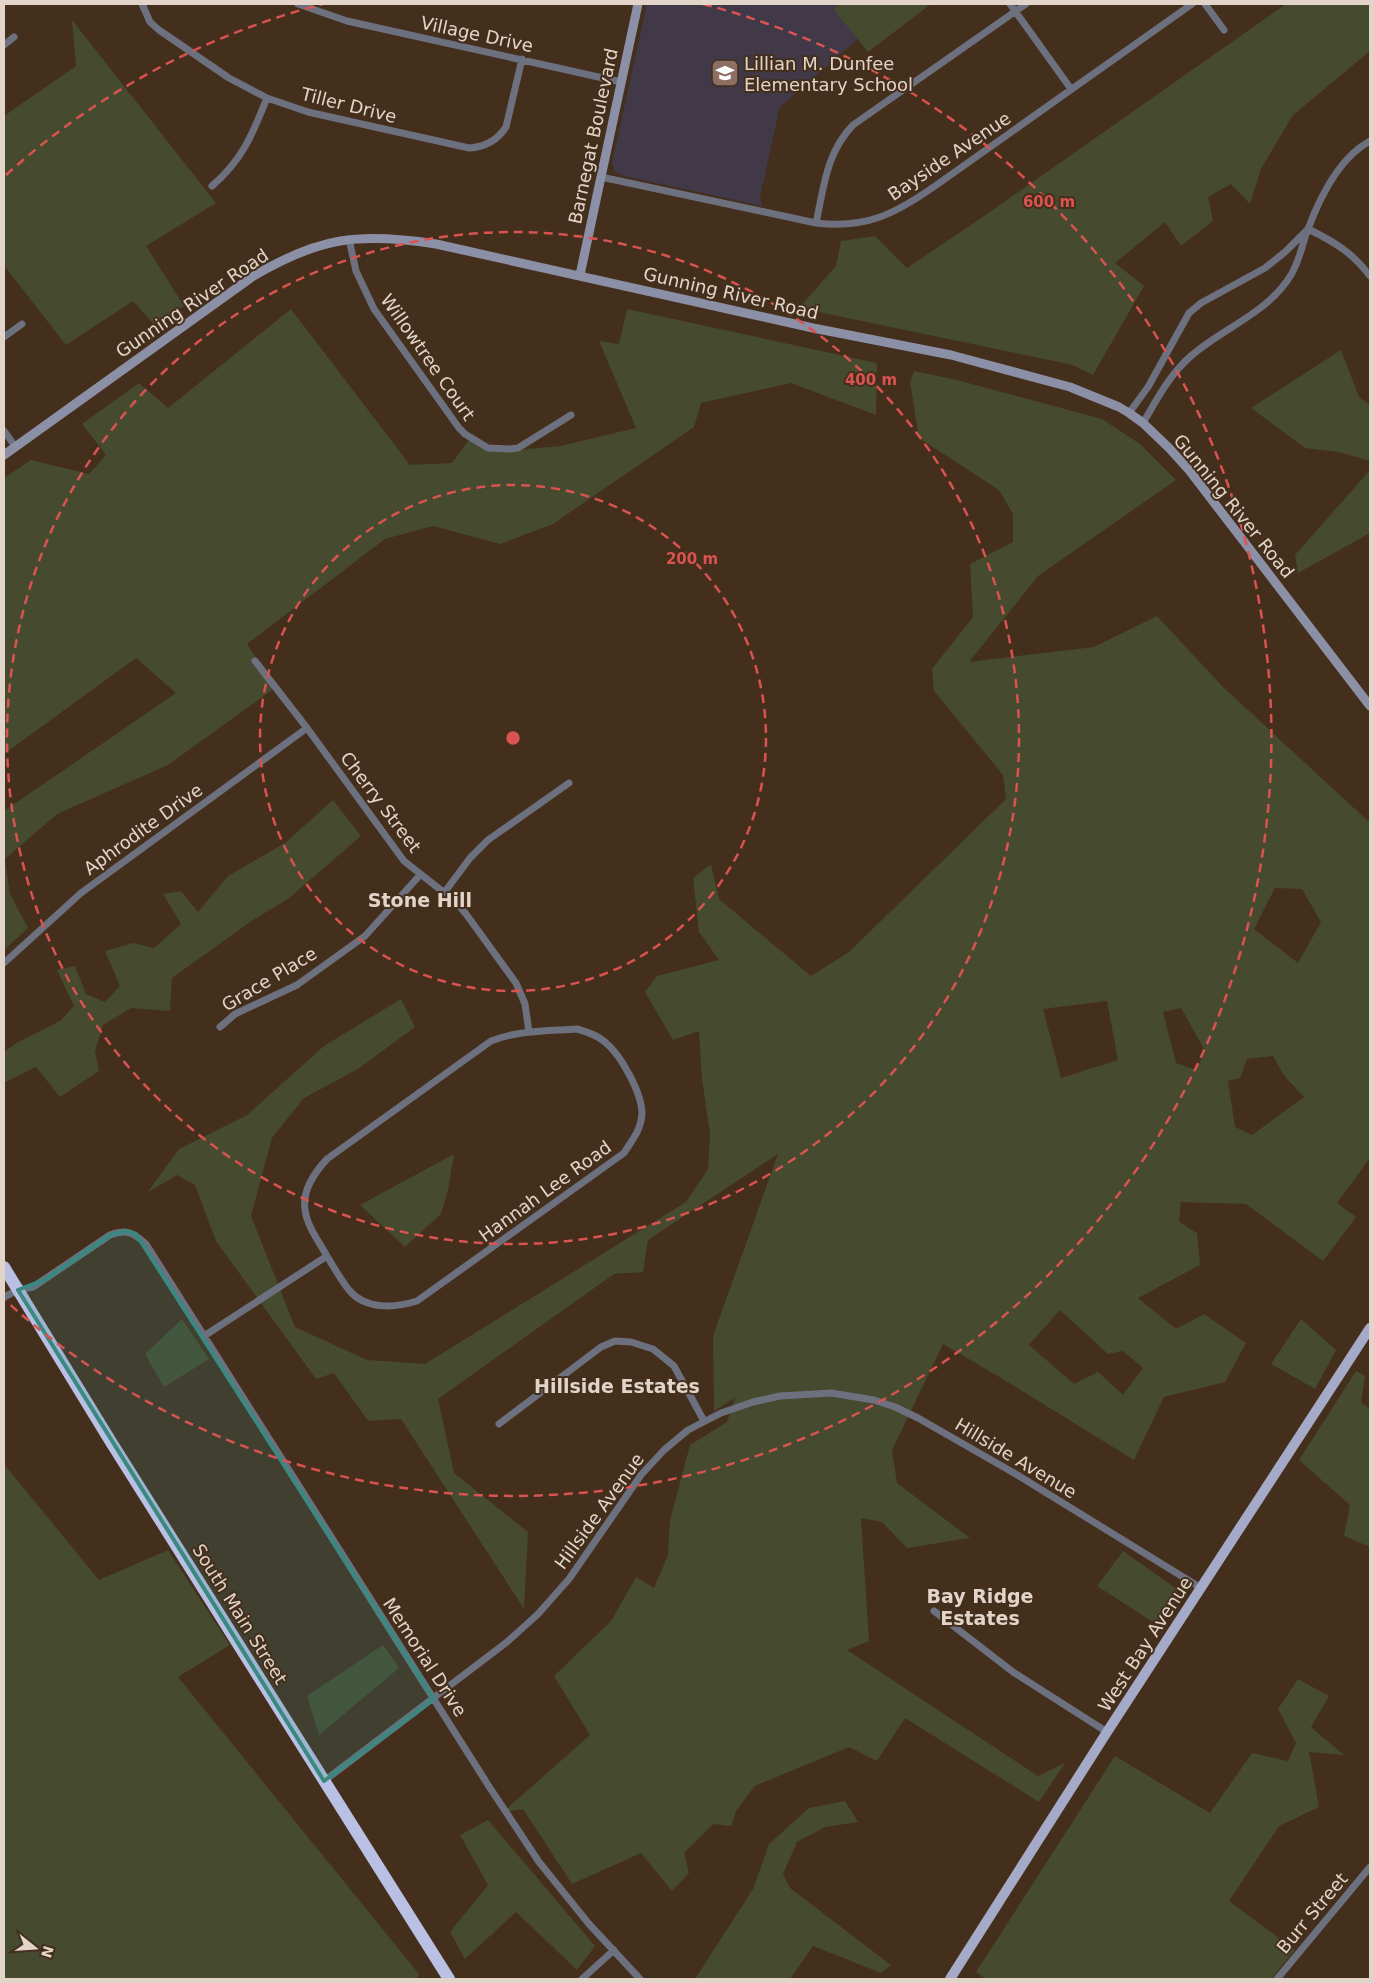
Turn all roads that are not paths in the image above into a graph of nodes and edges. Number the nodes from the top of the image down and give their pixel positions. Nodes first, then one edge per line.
1 (142, 4) edge
2 (298, 4) edge
3 (638, 4) edge
4 (1010, 4) edge
5 (1026, 4) edge
6 (1192, 4) edge
7 (1205, 4) edge
8 (1015, 12) junction
9 (1224, 30) dead end
10 (14, 37) dead end
11 (4, 45) edge
12 (522, 59) junction
13 (621, 82) junction
14 (1071, 89) junction
15 (267, 98) junction
16 (1370, 141) edge
17 (601, 177) junction
18 (212, 186) dead end
19 (816, 223) junction
20 (1308, 229) junction
21 (349, 239) junction
22 (580, 275) junction
23 (1370, 276) edge
24 (22, 324) dead end
25 (4, 337) edge
26 (1129, 413) junction
27 (571, 415) dead end
28 (1143, 423) junction
29 (4, 431) edge
30 (15, 446) junction
31 (4, 455) edge
32 (255, 661) dead end
33 (1370, 706) edge
34 (307, 728) junction
35 (569, 783) dead end
36 (420, 875) junction
37 (444, 893) junction
38 (4, 963) edge
39 (220, 1027) dead end
40 (530, 1032) junction
41 (327, 1256) junction
42 (4, 1267) edge
43 (18, 1290) junction
44 (4, 1297) edge
45 (1370, 1328) edge
46 (204, 1336) junction
47 (704, 1421) junction
48 (499, 1424) dead end
49 (1201, 1588) junction
50 (934, 1611) dead end
51 (434, 1698) junction
52 (1107, 1732) junction
53 (324, 1781) junction
54 (1370, 1867) edge
55 (614, 1950) junction
56 (449, 1979) edge
57 (582, 1979) edge
58 (640, 1979) edge
59 (950, 1979) edge
60 (1277, 1979) edge

1 - 15 street, Tiller Drive
2 - 12 street, Village Drive
3 - 13 street, Barnegat Boulevard
4 - 8 street
5 - 8 street
6 - 14 street, Bayside Avenue
7 - 9 street
8 - 14 street
8 - 19 street
10 - 11 street
12 - 13 street, Village Drive
12 - 15 street, Tiller Drive
13 - 17 street, Barnegat Boulevard
14 - 19 street, Bayside Avenue
15 - 18 street
16 - 20 street
17 - 19 street, Bayside Avenue
17 - 22 street, Barnegat Boulevard
20 - 23 street
20 - 26 street
20 - 28 street
21 - 22 street, Gunning River Road
21 - 27 street, Willowtree Court
21 - 30 street, Gunning River Road
22 - 26 street, Gunning River Road
24 - 25 street
26 - 28 street, Gunning River Road
28 - 33 street, Gunning River Road
29 - 30 street
30 - 31 street, Gunning River Road
32 - 34 street, Cherry Street
34 - 36 street, Cherry Street
34 - 38 street, Aphrodite Drive
35 - 37 street
36 - 37 street, Cherry Street
36 - 39 street, Grace Place
37 - 40 street, Cherry Street
40 - 41 street, Hannah Lee Road
40 - 41 street, Hannah Lee Road
41 - 46 street
42 - 43 highway, South Main Street
43 - 44 street, Memorial Drive
43 - 46 street, Memorial Drive
43 - 53 highway, South Main Street
45 - 49 main road, West Bay Avenue
46 - 51 street, Memorial Drive
47 - 48 street
47 - 49 street, Hillside Avenue
47 - 51 street, Hillside Avenue
49 - 52 main road, West Bay Avenue
50 - 52 street
51 - 53 street, Hillside Avenue
51 - 55 street, Memorial Drive
52 - 59 main road, West Bay Avenue
53 - 56 highway, South Main Street
54 - 60 street, Burr Street
55 - 57 street
55 - 58 street, Memorial Drive

